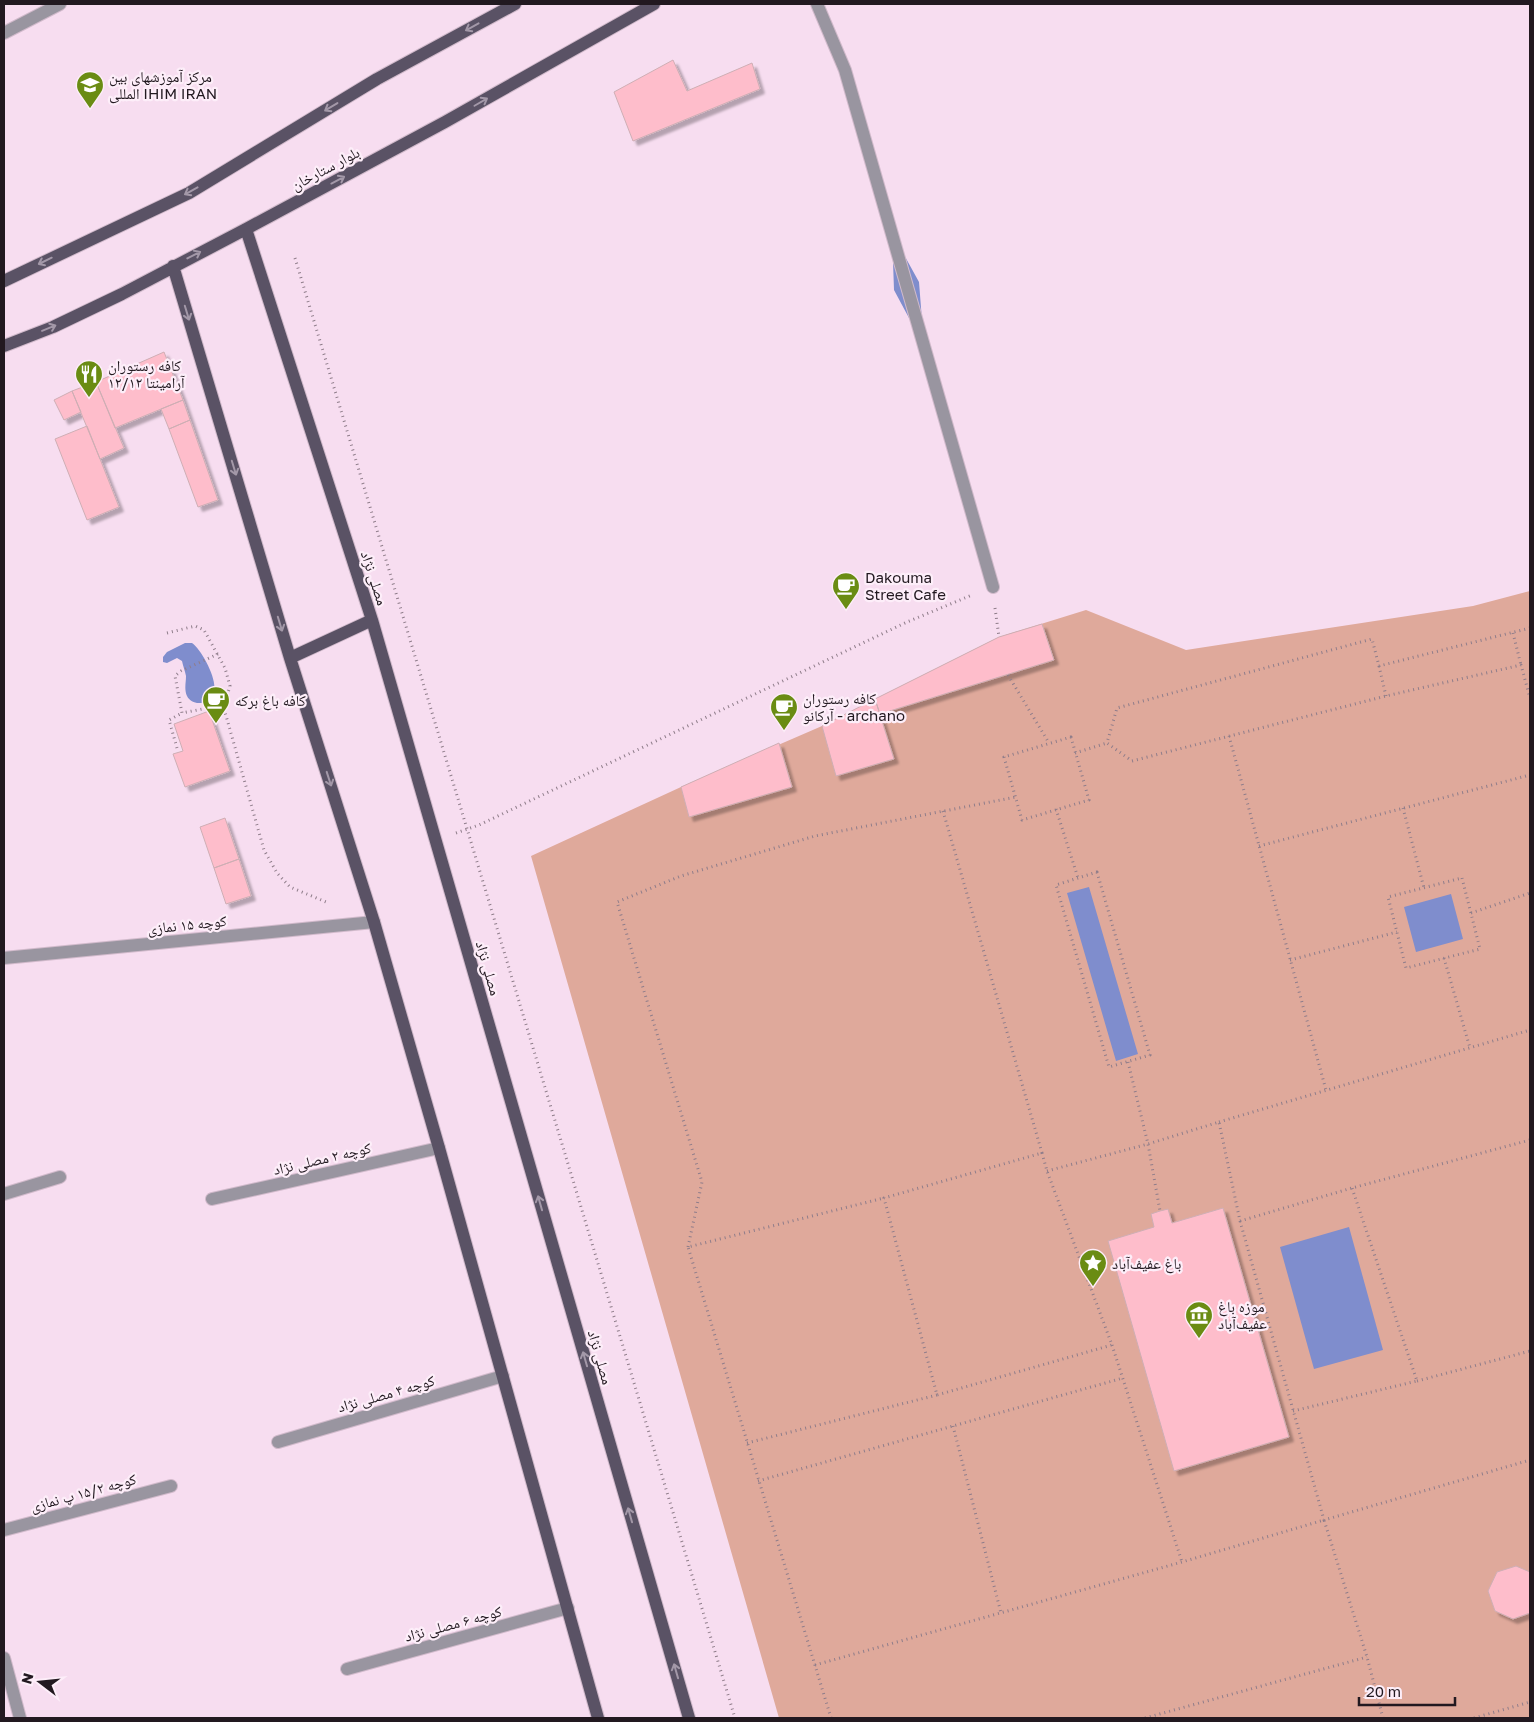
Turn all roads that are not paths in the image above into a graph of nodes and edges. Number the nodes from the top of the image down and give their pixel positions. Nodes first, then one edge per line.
1 (60, 4) edge
2 (515, 4) edge
3 (654, 4) edge
4 (817, 4) edge
5 (4, 33) edge
6 (246, 230) junction
7 (173, 266) junction
8 (4, 280) edge
9 (4, 346) edge
10 (992, 587) road end
11 (372, 620) junction
12 (290, 658) junction
13 (374, 922) junction
14 (4, 958) edge
15 (440, 1148) junction
16 (60, 1177) dead end
17 (4, 1194) edge
18 (212, 1199) dead end
19 (502, 1376) junction
20 (278, 1442) dead end
21 (171, 1486) dead end
22 (4, 1530) edge
23 (568, 1608) junction
24 (4, 1658) edge
25 (347, 1669) dead end
26 (20, 1718) edge
27 (598, 1718) edge
28 (689, 1718) edge

1 - 5 street
2 -> 8 main road
6 -> 3 main road, بلوار ستارخان
4 - 10 street
7 -> 6 main road, بلوار ستارخان
6 - 11 main road, مصلی نژاد
9 -> 7 main road, بلوار ستارخان
7 -> 12 main road
11 - 12 main road
28 -> 11 main road, مصلی نژاد
12 -> 13 main road
13 - 14 street, کوچه ۱۵ نمازی
13 - 15 main road
15 - 18 street, کوچه ۲ مصلی نژاد
15 - 19 main road
16 - 17 street
19 - 20 street, کوچه ۴ مصلی نژاد
19 - 23 main road
21 - 22 street, کوچه ۱۵/۲ پ نمازی
23 - 25 street, کوچه ۶ مصلی نژاد
23 - 27 main road
24 - 26 street

